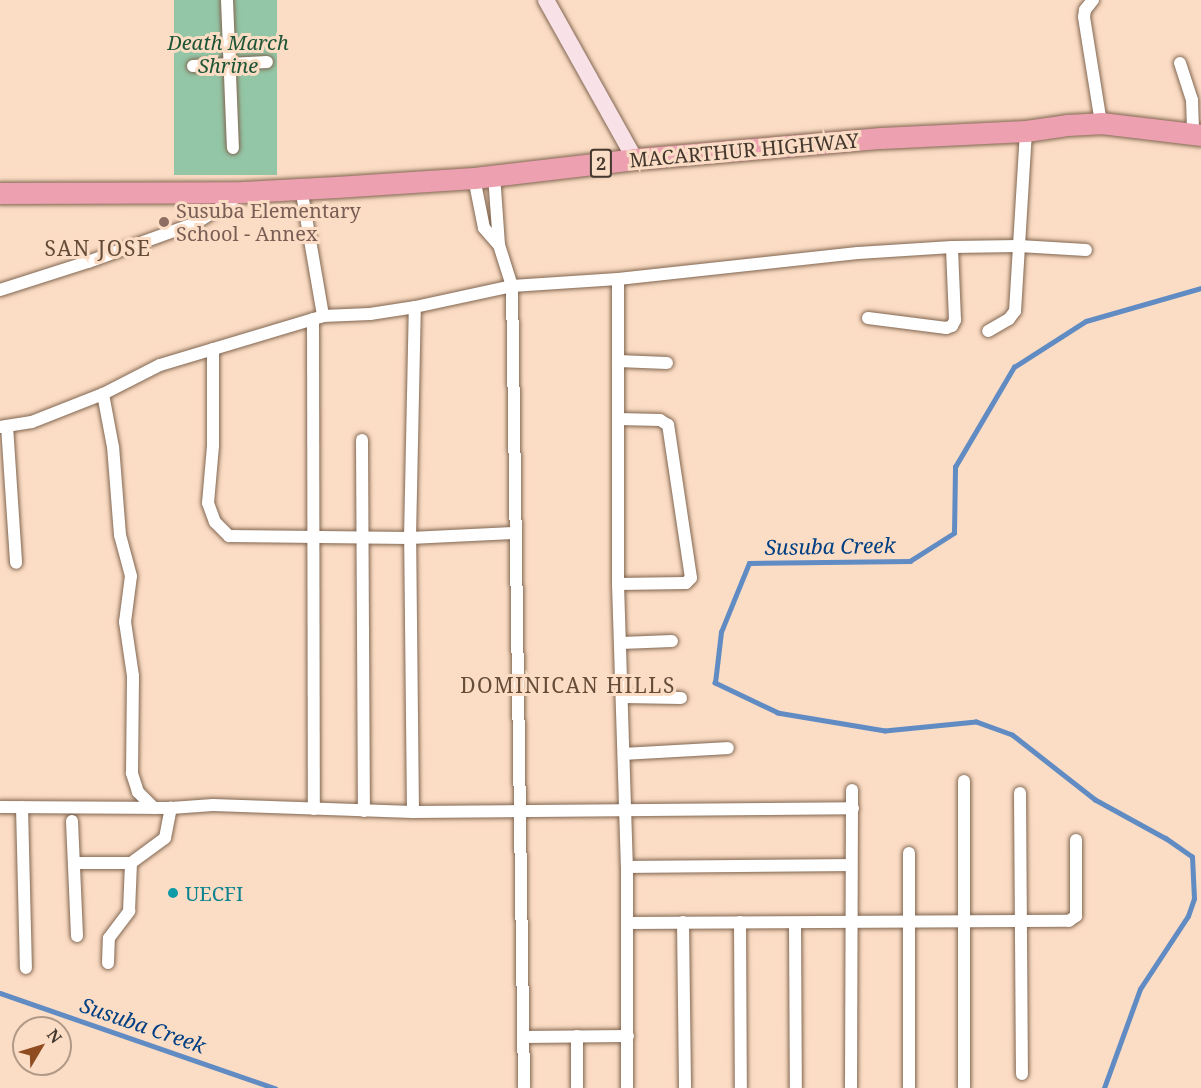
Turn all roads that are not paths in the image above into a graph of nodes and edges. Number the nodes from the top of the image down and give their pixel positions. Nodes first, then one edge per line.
1 (227, 0) edge
2 (546, 0) edge
3 (1093, 0) edge
4 (267, 62) dead end
5 (1180, 63) dead end
6 (229, 64) junction
7 (193, 66) dead end
8 (1101, 123) junction
9 (1026, 131) junction
10 (1197, 134) edge
11 (233, 148) dead end
12 (635, 159) junction
13 (484, 177) junction
14 (301, 188) junction
15 (243, 192) junction
16 (0, 193) edge
17 (499, 245) junction
18 (1019, 246) junction
19 (952, 247) junction
20 (1086, 250) dead end
21 (618, 279) junction
22 (512, 286) junction
23 (0, 290) edge
24 (415, 307) junction
25 (318, 317) junction
26 (868, 318) dead end
27 (988, 331) dead end
28 (213, 349) junction
29 (618, 361) junction
30 (667, 363) dead end
31 (103, 394) junction
32 (618, 419) junction
33 (3, 426) edge
34 (362, 440) dead end
35 (513, 533) junction
36 (312, 537) junction
37 (362, 537) junction
38 (410, 538) junction
39 (16, 563) dead end
40 (618, 584) junction
41 (672, 641) dead end
42 (621, 643) junction
43 (622, 697) junction
44 (681, 698) dead end
45 (728, 748) dead end
46 (624, 754) junction
47 (964, 781) dead end
48 (852, 790) dead end
49 (1020, 793) dead end
50 (0, 807) edge
51 (22, 807) junction
52 (154, 808) junction
53 (171, 808) junction
54 (624, 808) junction
55 (853, 808) junction
56 (314, 809) junction
57 (364, 811) junction
58 (518, 811) junction
59 (413, 812) junction
60 (72, 821) dead end
61 (1076, 840) dead end
62 (909, 853) dead end
63 (131, 862) junction
64 (74, 864) junction
65 (850, 865) junction
66 (627, 867) junction
67 (966, 920) junction
68 (1022, 920) junction
69 (683, 922) junction
70 (740, 922) junction
71 (909, 922) junction
72 (627, 923) junction
73 (795, 923) junction
74 (853, 924) junction
75 (77, 936) dead end
76 (108, 963) dead end
77 (26, 968) dead end
78 (577, 1036) junction
79 (628, 1036) junction
80 (523, 1037) junction
81 (1022, 1074) dead end
82 (524, 1088) edge
83 (577, 1088) edge
84 (627, 1088) edge
85 (685, 1088) edge
86 (741, 1088) edge
87 (796, 1088) edge
88 (851, 1088) edge
89 (909, 1088) edge
90 (964, 1088) edge

1 - 6 street
2 - 12 street
3 - 8 street
4 - 6 street
5 - 10 street
6 - 7 street
6 - 11 street
8 - 9 highway, MACARTHUR HIGHWAY / 2
8 - 10 highway, MACARTHUR HIGHWAY / 2
9 - 12 highway, MACARTHUR HIGHWAY / 2
9 - 18 street
12 - 13 highway, MACARTHUR HIGHWAY / 2
13 - 14 highway, MACARTHUR HIGHWAY / 2
13 - 17 street
13 - 17 street
14 - 15 highway, MACARTHUR HIGHWAY / 2
14 - 25 street
15 - 16 highway, MACARTHUR HIGHWAY / 2
15 - 23 street
17 - 22 street
18 - 19 street
18 - 20 street
18 - 27 street
19 - 21 street
19 - 26 street
21 - 22 street
21 - 29 street
22 - 24 street
22 - 35 street
24 - 25 street
24 - 38 street
25 - 28 street
25 - 36 street
28 - 31 street
28 - 36 street
29 - 30 street
29 - 32 street
31 - 33 street
31 - 52 street
32 - 40 street
32 - 40 street
33 - 39 street
34 - 37 street
35 - 38 street
35 - 58 street
36 - 37 street
36 - 56 street
37 - 38 street
37 - 57 street
38 - 59 street
40 - 42 street
41 - 42 street
42 - 43 street
43 - 44 street
43 - 46 street
45 - 46 street
46 - 54 street
47 - 67 street
48 - 55 street
49 - 68 street
50 - 51 street
51 - 52 street
51 - 77 street
52 - 53 street
53 - 56 street
53 - 63 street
54 - 55 street
54 - 58 street
54 - 66 street
55 - 65 street
56 - 57 street
57 - 59 street
58 - 59 street
58 - 80 street
60 - 64 street
61 - 68 street
62 - 71 street
63 - 64 street
63 - 76 street
64 - 75 street
65 - 66 street
65 - 74 street
66 - 72 street
67 - 68 street
67 - 71 street
67 - 90 street
68 - 81 street
69 - 70 street
69 - 72 street
69 - 85 street
70 - 73 street
70 - 86 street
71 - 74 street
71 - 89 street
72 - 79 street
73 - 74 street
73 - 87 street
74 - 88 street
78 - 79 street
78 - 80 street
78 - 83 street
79 - 84 street
80 - 82 street

